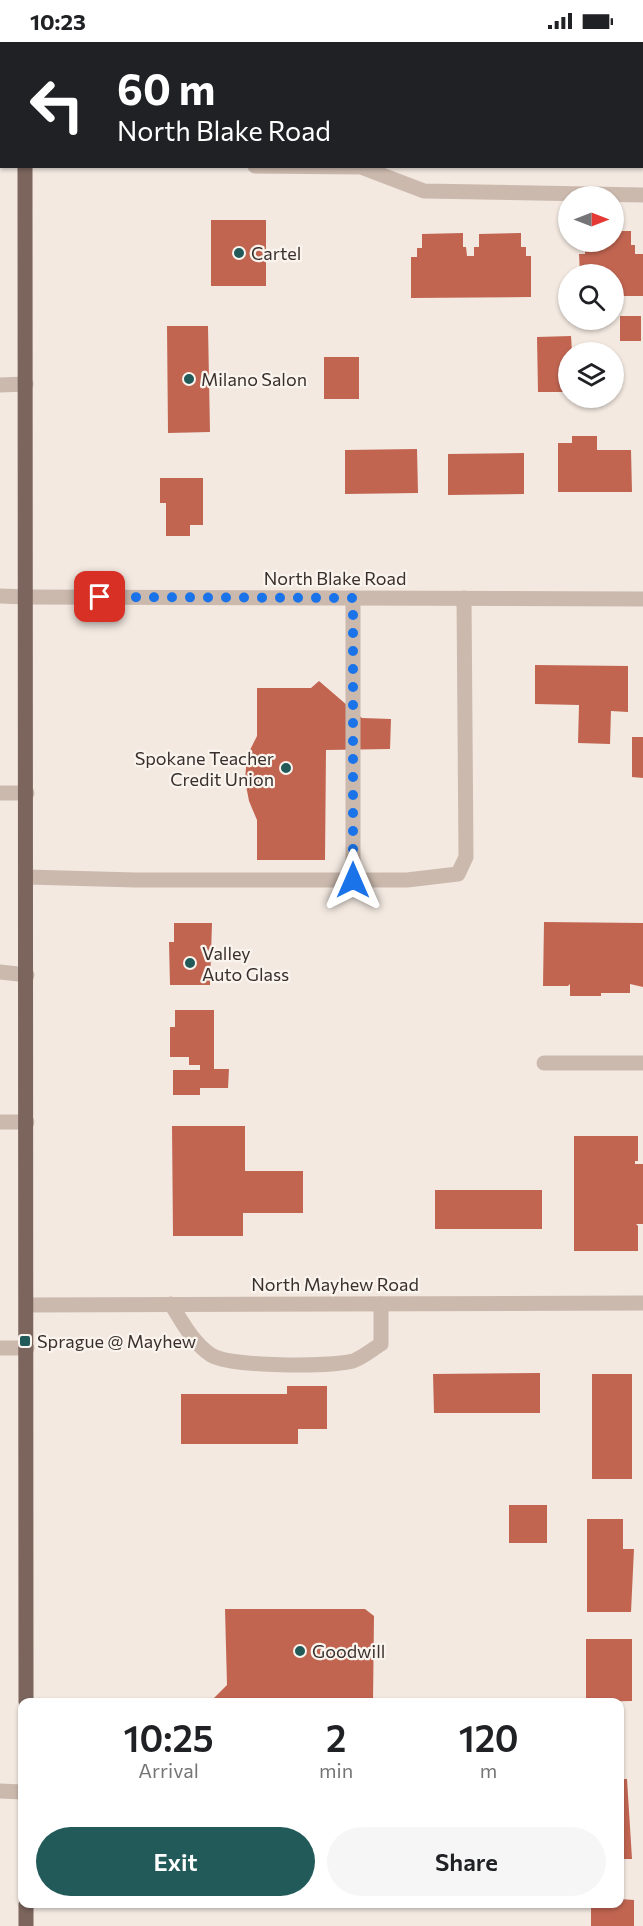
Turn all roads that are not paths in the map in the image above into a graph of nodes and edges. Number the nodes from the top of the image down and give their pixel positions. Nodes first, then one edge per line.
1 (25, 168) edge
2 (364, 168) edge
3 (643, 195) edge
4 (26, 384) junction
5 (0, 385) edge
6 (0, 597) edge
7 (26, 597) junction
8 (353, 598) junction
9 (464, 598) junction
10 (643, 599) edge
11 (0, 792) edge
12 (27, 793) junction
13 (27, 877) junction
14 (353, 880) junction
15 (0, 972) edge
16 (27, 975) junction
17 (544, 1063) dead end
18 (643, 1063) edge
19 (0, 1122) edge
20 (27, 1122) junction
21 (643, 1303) edge
22 (171, 1304) junction
23 (381, 1304) junction
24 (27, 1305) junction
25 (0, 1348) edge
26 (27, 1348) junction
27 (26, 1698) edge
28 (0, 1791) edge
29 (18, 1792) edge
30 (26, 1908) edge
31 (26, 1926) edge

1 - 4 main road
2 - 3 street
4 - 5 street
4 - 7 main road
6 - 7 street, North Blake Road
7 - 8 street, North Blake Road
7 - 12 main road
8 - 9 street, North Blake Road
8 - 14 street
9 - 10 street, North Blake Road
9 - 14 street
11 - 12 street
12 - 13 main road
13 - 14 street
13 - 16 main road
15 - 16 street
16 - 20 main road
17 - 18 street
19 - 20 street
20 - 24 main road
21 - 23 street, North Mayhew Road
22 - 23 street, North Mayhew Road
22 - 23 street
22 - 24 street, North Mayhew Road
24 - 26 main road
25 - 26 street
26 - 27 main road
28 - 29 street
30 - 31 main road

